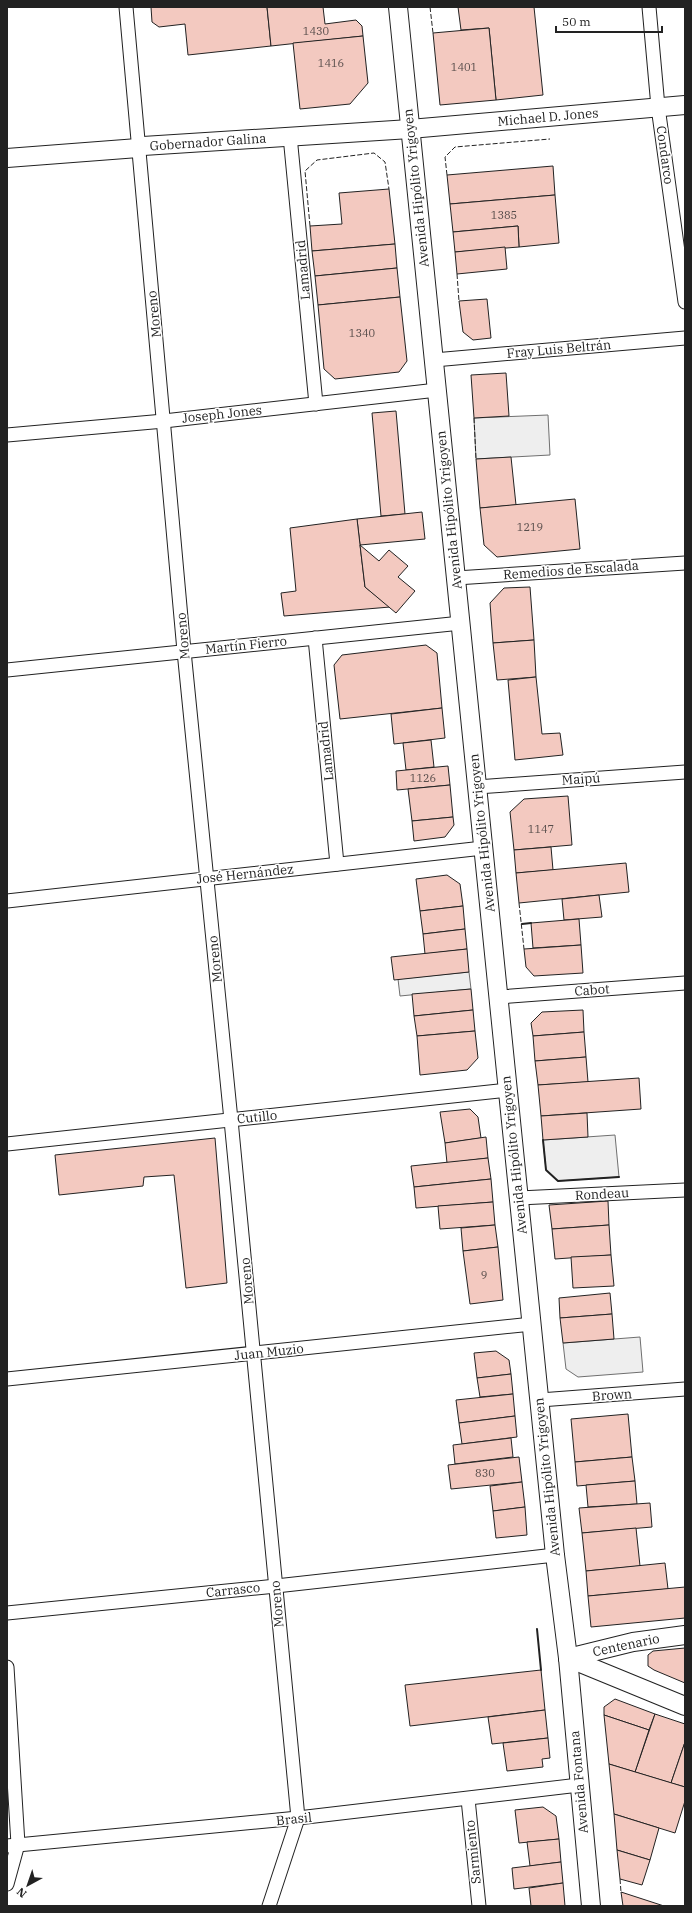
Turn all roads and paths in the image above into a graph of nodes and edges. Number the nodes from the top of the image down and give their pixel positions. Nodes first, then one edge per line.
1 (126, 7) edge
2 (398, 7) edge
3 (649, 7) edge
4 (685, 105) edge
5 (658, 107) junction
6 (410, 129) junction
7 (290, 136) junction
8 (138, 148) junction
9 (7, 158) edge
10 (685, 302) edge
11 (685, 338) edge
12 (434, 360) junction
13 (437, 390) junction
14 (316, 404) junction
15 (164, 421) junction
16 (7, 436) edge
17 (685, 563) edge
18 (456, 578) junction
19 (461, 623) junction
20 (315, 638) junction
21 (184, 651) junction
22 (7, 670) edge
23 (685, 772) edge
24 (477, 787) junction
25 (483, 848) junction
26 (337, 864) junction
27 (207, 879) junction
28 (7, 901) edge
29 (685, 983) edge
30 (498, 997) junction
31 (508, 1090) junction
32 (231, 1120) junction
33 (7, 1144) edge
34 (685, 1190) edge
35 (519, 1198) junction
36 (532, 1324) junction
37 (254, 1353) junction
38 (7, 1379) edge
39 (685, 1389) edge
40 (540, 1400) junction
41 (555, 1555) junction
42 (276, 1586) junction
43 (7, 1613) edge
44 (685, 1635) edge
45 (568, 1658) junction
46 (7, 1667) edge
47 (685, 1706) edge
48 (579, 1785) junction
49 (468, 1799) junction
50 (298, 1818) junction
51 (13, 1845) edge
52 (7, 1884) edge
53 (270, 1906) edge
54 (479, 1906) edge
55 (591, 1906) edge

1 - 8 street, Moreno
2 - 6 main road, Avenida Hipólito Yrigoyen
3 - 5 street, Condarco
4 - 5 main road, Michael D. Jones
5 - 6 main road, Michael D. Jones
5 - 10 street, Condarco
6 - 7 main road, Gobernador Galina
6 - 12 main road, Avenida Hipólito Yrigoyen
7 - 8 main road, Gobernador Galina
7 - 14 street, Lamadrid
8 - 9 main road, Gobernador Galina
8 - 15 street, Moreno
11 - 12 street, Fray Luis Beltrán
12 - 13 main road, Avenida Hipólito Yrigoyen
13 - 14 street, Joseph Jones
13 - 18 main road, Avenida Hipólito Yrigoyen
14 - 15 street, Joseph Jones
15 - 16 street, Joseph Jones
15 - 21 street, Moreno
17 - 18 street, Remedios de Escalada
18 - 19 main road, Avenida Hipólito Yrigoyen
19 - 20 street, Martín Fierro
19 - 24 main road, Avenida Hipólito Yrigoyen
20 - 21 street, Martín Fierro
20 - 26 street, Lamadrid
21 - 22 street, Martín Fierro
21 - 27 street, Moreno
23 - 24 street, Maipú
24 - 25 main road, Avenida Hipólito Yrigoyen
25 - 26 street, José Hernández
25 - 30 main road, Avenida Hipólito Yrigoyen
26 - 27 street, José Hernández
27 - 28 street, José Hernández
27 - 32 street, Moreno
29 - 30 street, Cabot
30 - 31 main road, Avenida Hipólito Yrigoyen
31 - 32 street, Cutillo
31 - 35 main road, Avenida Hipólito Yrigoyen
32 - 33 street, Cutillo
32 - 37 street, Moreno
34 - 35 street, Rondeau
35 - 36 main road, Avenida Hipólito Yrigoyen
36 - 37 street, Juan Muzio
36 - 40 main road, Avenida Hipólito Yrigoyen
37 - 38 street, Juan Muzio
37 - 42 street, Moreno
39 - 40 street, Brown
40 - 41 main road, Avenida Hipólito Yrigoyen
41 - 42 street, Carrasco
41 - 45 main road, Avenida Hipólito Yrigoyen
42 - 43 street, Carrasco
42 - 50 street, Moreno
44 - 45 main road, Centenario
45 - 47 main road
45 - 48 main road, Avenida Fontana
46 - 51 street
48 - 49 street, Brasil
48 - 55 main road, Avenida Fontana
49 - 50 street, Brasil
49 - 54 street, Sarmiento
50 - 51 street, Brasil
50 - 53 street, Moreno
51 - 52 street

